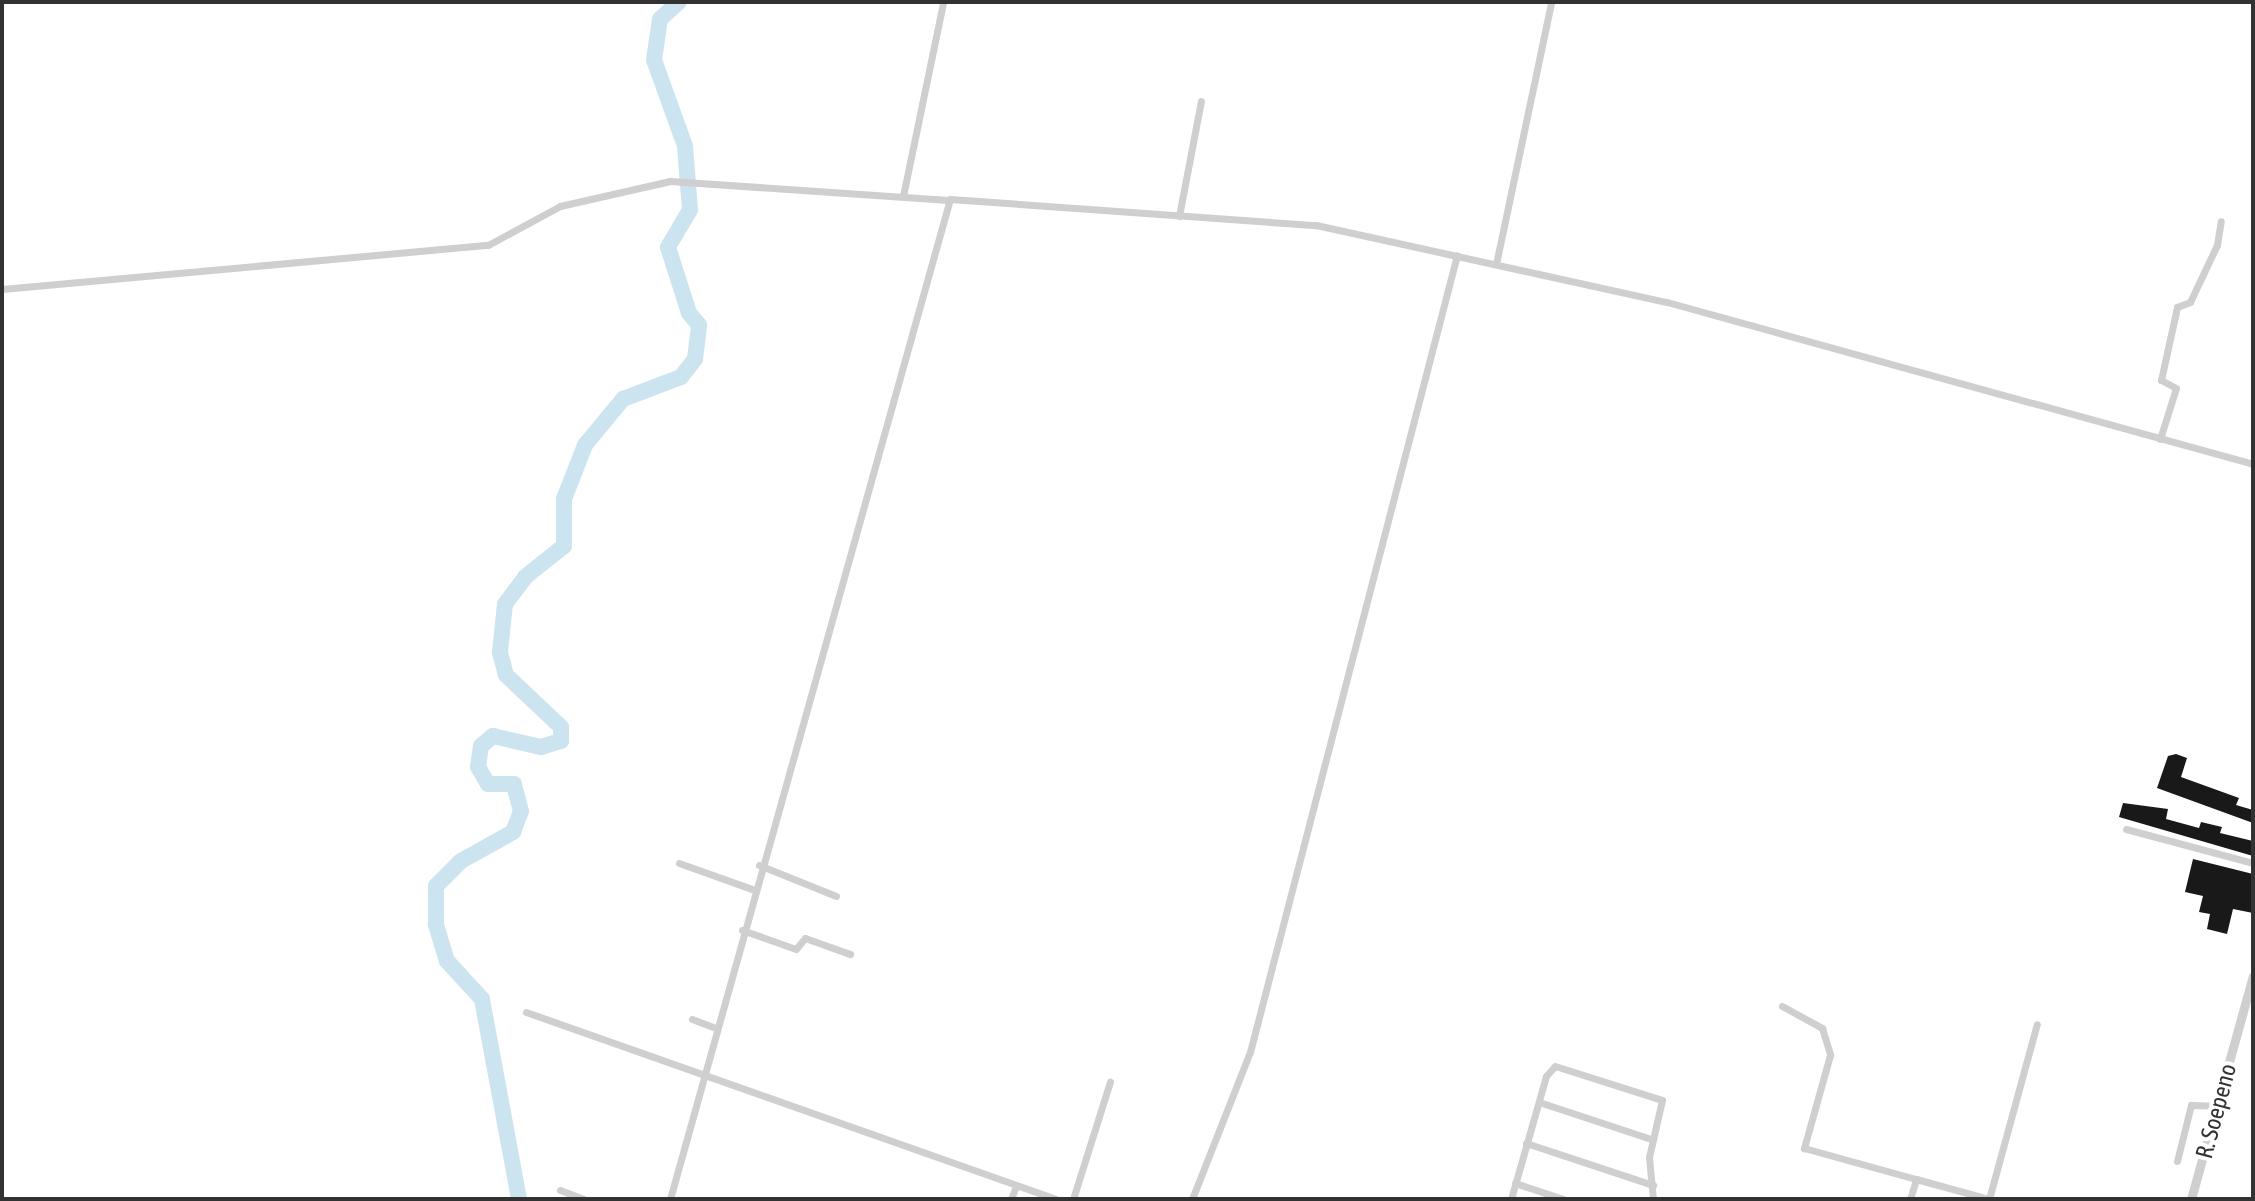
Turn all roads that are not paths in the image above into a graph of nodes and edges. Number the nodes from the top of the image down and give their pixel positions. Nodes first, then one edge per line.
1 (943, 2) edge
2 (1551, 2) edge
3 (1201, 101) dead end
4 (903, 196) junction
5 (948, 200) junction
6 (1179, 216) junction
7 (2221, 221) dead end
8 (1457, 255) junction
9 (1496, 264) junction
10 (2, 289) edge
11 (2160, 439) junction
12 (2253, 464) edge
13 (2126, 829) dead end
14 (679, 863) dead end
15 (2253, 863) edge
16 (759, 865) junction
17 (752, 889) junction
18 (836, 896) dead end
19 (742, 930) junction
20 (850, 954) dead end
21 (2253, 976) edge
22 (1782, 1006) dead end
23 (526, 1012) dead end
24 (692, 1019) dead end
25 (2037, 1024) dead end
26 (716, 1028) junction
27 (702, 1078) junction
28 (1110, 1082) dead end
29 (1539, 1102) junction
30 (2216, 1106) junction
31 (1651, 1139) junction
32 (1526, 1143) junction
33 (2177, 1161) dead end
34 (1916, 1179) junction
35 (1515, 1183) junction
36 (1653, 1185) junction
37 (1016, 1186) junction
38 (560, 1190) dead end
39 (584, 1199) edge
40 (670, 1199) edge
41 (1011, 1199) edge
42 (1056, 1199) edge
43 (1073, 1199) edge
44 (1192, 1199) edge
45 (1511, 1199) edge
46 (1563, 1199) edge
47 (1653, 1199) edge
48 (1910, 1199) edge
49 (1989, 1199) edge
50 (2191, 1199) edge

1 - 4 street
2 - 9 street
3 - 6 street
4 - 5 street
4 - 10 street
5 - 6 street
5 - 16 street
6 - 8 street
7 - 11 street
8 - 9 street
8 - 44 street
9 - 11 street
11 - 12 street
13 - 15 street
14 - 17 street
16 - 17 street
16 - 18 street
17 - 19 street
19 - 20 street
19 - 26 street
21 - 30 street, R. Soepeno
22 - 34 street
23 - 27 street
24 - 26 street
25 - 49 street
26 - 27 street
27 - 37 street
27 - 40 street
28 - 43 street
29 - 31 street
29 - 31 street
29 - 32 street
30 - 33 street
30 - 50 street, R. Soepeno
31 - 36 street
32 - 35 street
32 - 36 street
34 - 48 street
34 - 49 street
35 - 45 street
35 - 46 street
36 - 47 street
37 - 41 street
37 - 42 street
38 - 39 street

